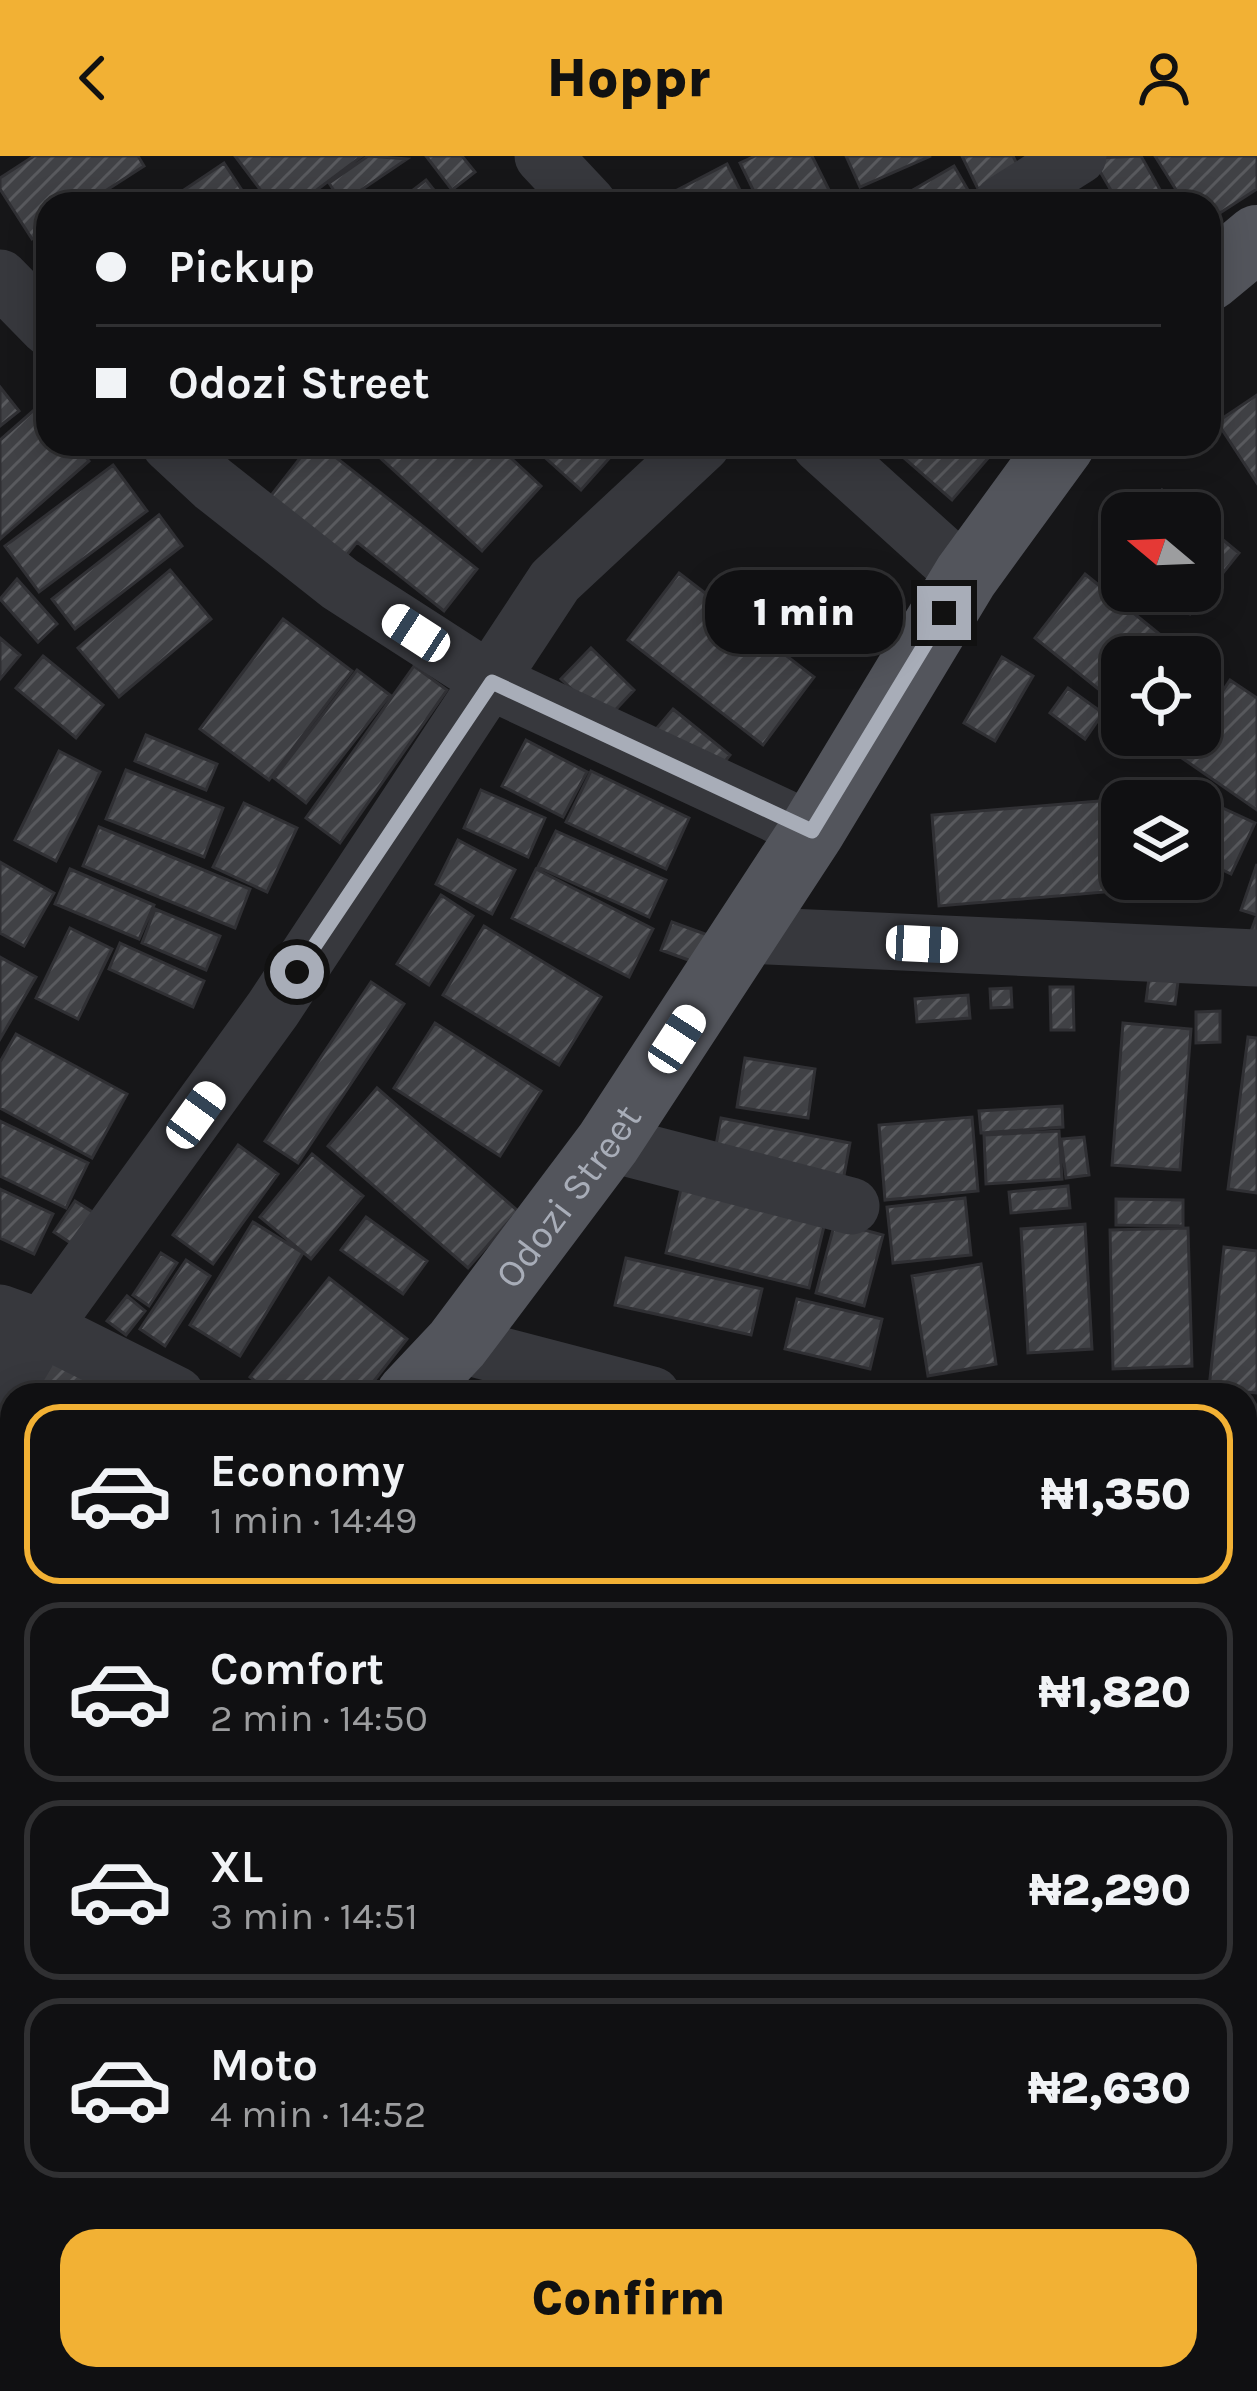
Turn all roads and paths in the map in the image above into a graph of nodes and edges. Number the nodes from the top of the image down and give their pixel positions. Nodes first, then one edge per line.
1 (543, 156) edge
2 (1078, 156) edge
3 (576, 192) edge
4 (1021, 192) edge
5 (1257, 238) edge
6 (1221, 268) edge
7 (0, 278) edge
8 (36, 315) edge
9 (183, 456) edge
10 (689, 456) edge
11 (833, 456) edge
12 (1053, 456) edge
13 (966, 576) junction
14 (492, 682) junction
15 (812, 831) junction
16 (746, 935) junction
17 (1257, 958) edge
18 (608, 1143) junction
19 (851, 1206) dead end
20 (21, 1321) edge
21 (457, 1344) junction
22 (4, 1383) edge
23 (151, 1383) edge
24 (420, 1383) edge
25 (606, 1383) edge

1 - 3 street
2 - 4 street
5 - 6 main road
7 - 8 street
9 - 14 street
10 - 14 street
11 - 13 street
12 - 13 main road, Odozi Street
13 - 15 main road, Odozi Street
14 - 15 street
14 - 20 street
15 - 16 main road, Odozi Street
16 - 17 street
16 - 18 main road, Odozi Street
18 - 19 street
18 - 21 main road, Odozi Street
20 - 22 street
20 - 23 street
21 - 24 main road, Odozi Street
21 - 25 street

